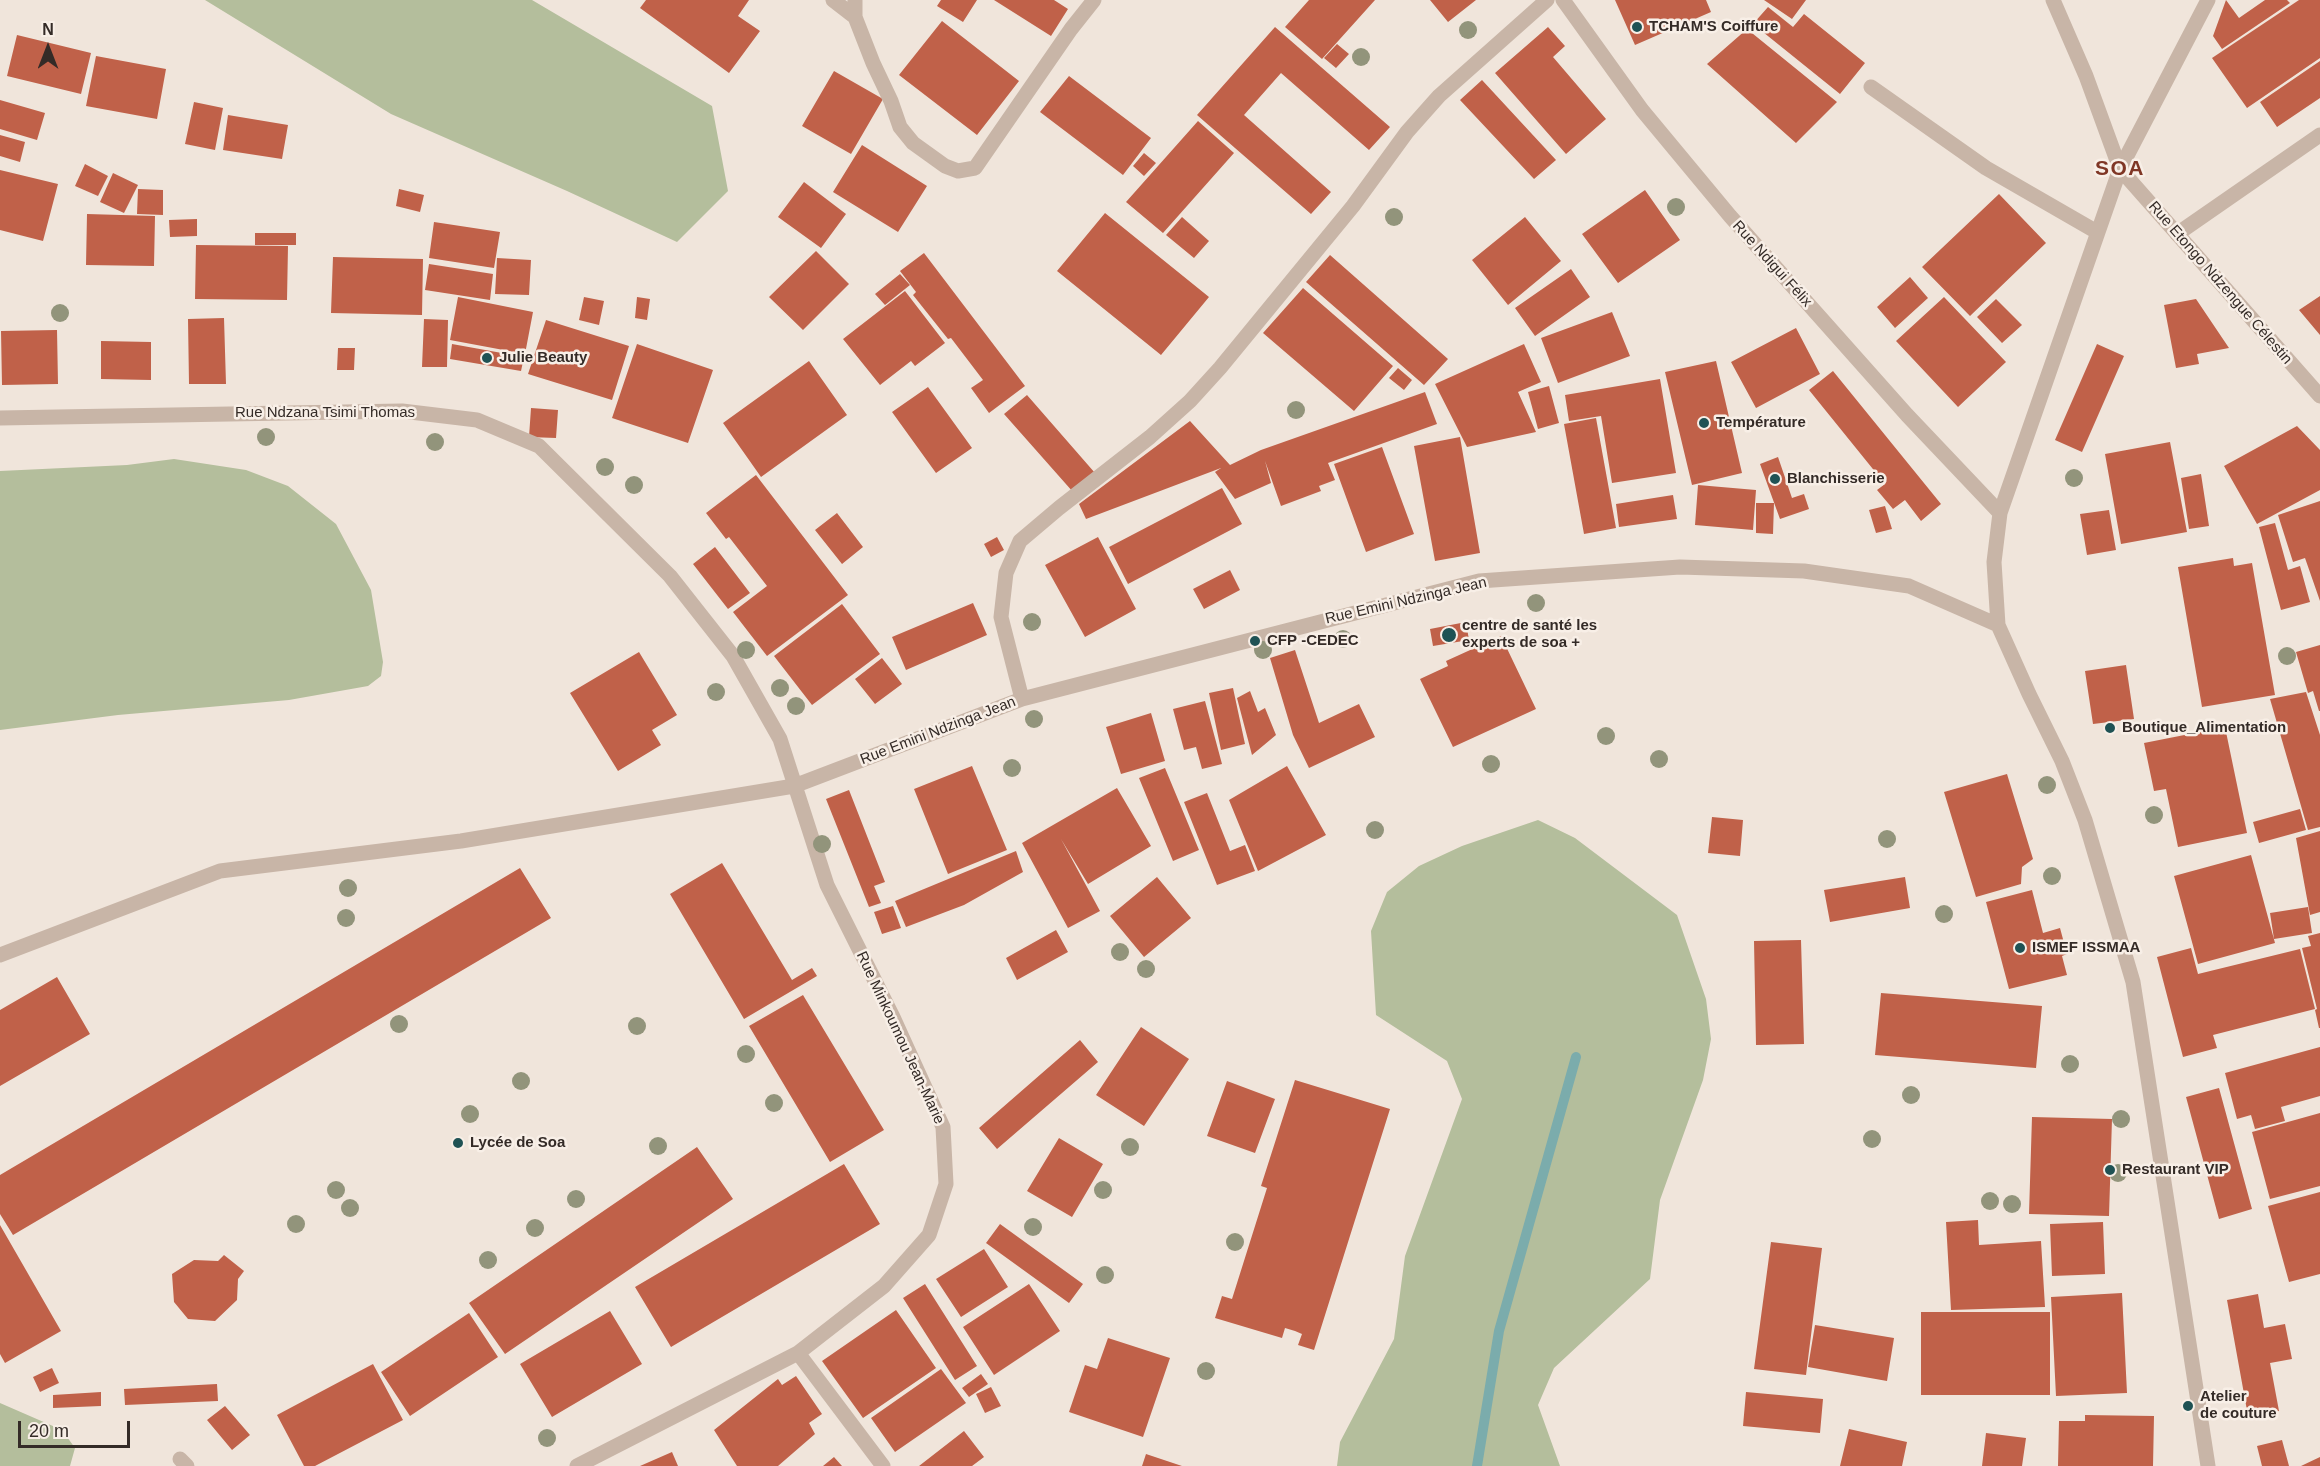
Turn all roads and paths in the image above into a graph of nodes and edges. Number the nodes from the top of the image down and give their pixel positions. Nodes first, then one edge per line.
1 (833, 0) edge
2 (855, 0) edge
3 (1094, 0) edge
4 (1547, 0) edge
5 (1563, 0) edge
6 (2053, 0) edge
7 (2208, 0) edge
8 (855, 17) junction
9 (1871, 87) dead end
10 (2320, 135) edge
11 (2120, 169) junction
12 (2097, 232) junction
13 (2177, 234) junction
14 (2320, 396) edge
15 (0, 418) edge
16 (2000, 513) junction
17 (1998, 626) junction
18 (1022, 699) junction
19 (794, 786) junction
20 (0, 955) edge
21 (798, 1353) junction
22 (577, 1466) edge
23 (883, 1466) edge
24 (2208, 1466) edge

1 - 8 street
2 - 8 street
3 - 8 street
4 - 18 street
5 - 16 street, Rue Ndigui Félix
6 - 11 street
7 - 11 street
9 - 12 street
10 - 13 street
11 - 12 street
11 - 13 street, Rue Etongo Ndzengue Célestin
12 - 16 street
13 - 14 street, Rue Etongo Ndzengue Célestin
15 - 19 street, Rue Ndzana Tsimi Thomas
16 - 17 street
17 - 18 street, Rue Emini Ndzinga Jean
17 - 24 street
18 - 19 street, Rue Emini Ndzinga Jean
19 - 20 street, Rue Emini Ndzinga Jean
19 - 21 street, Rue Minkoumou Jean-Marie
21 - 22 street, Rue Minkoumou Jean-Marie
21 - 23 street

